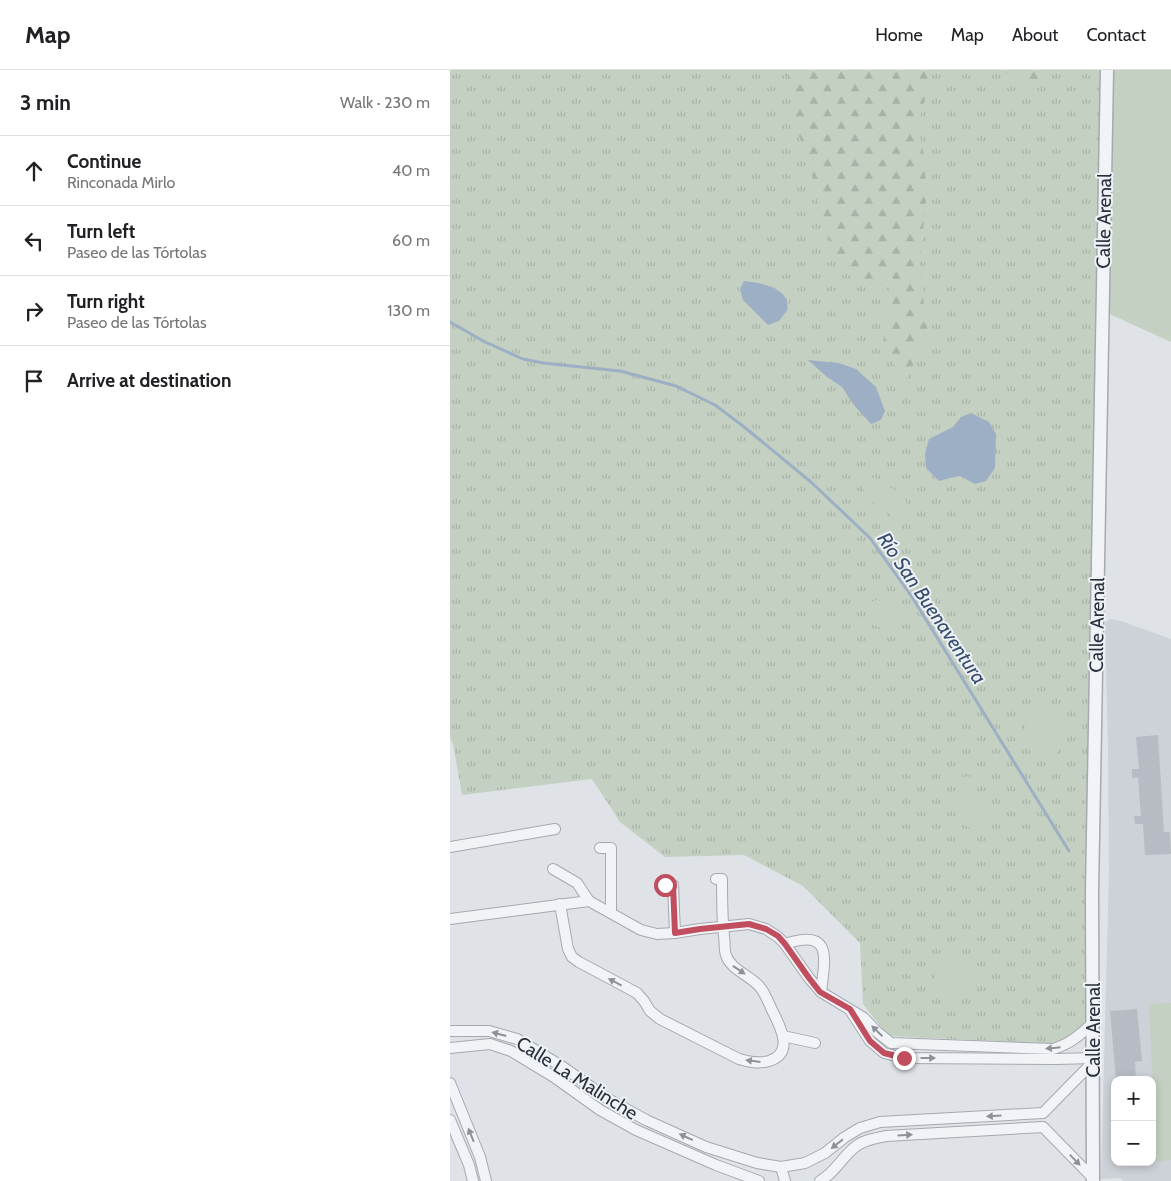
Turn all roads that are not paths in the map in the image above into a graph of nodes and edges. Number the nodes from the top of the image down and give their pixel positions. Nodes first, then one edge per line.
1 (1108, 70) edge
2 (555, 828) dead end
3 (450, 847) edge
4 (600, 848) dead end
5 (553, 869) dead end
6 (716, 879) dead end
7 (665, 885) dead end
8 (589, 902) junction
9 (560, 904) junction
10 (611, 913) junction
11 (450, 919) edge
12 (723, 926) junction
13 (675, 933) junction
14 (785, 944) junction
15 (820, 992) junction
16 (850, 1009) junction
17 (1093, 1023) junction
18 (450, 1031) edge
19 (783, 1036) junction
20 (815, 1043) dead end
21 (450, 1048) edge
22 (1093, 1060) junction
23 (450, 1083) edge
24 (1042, 1113) junction
25 (1014, 1115) junction
26 (450, 1120) edge
27 (1043, 1127) junction
28 (1015, 1129) junction
29 (781, 1167) junction
30 (1093, 1180) edge
31 (473, 1181) edge
32 (486, 1181) edge
33 (759, 1181) edge
34 (784, 1181) edge
35 (821, 1181) edge

1 - 17 street, Calle Arenal
2 - 3 street
4 - 10 street
5 - 8 street
6 - 12 street
7 - 13 street
8 - 9 street
8 - 10 street
9 - 11 street
19 -> 9 street
10 - 13 street
12 - 13 street
12 - 14 street
12 -> 19 street
14 - 15 street
14 - 15 street
15 - 16 street
17 -> 16 street
16 -> 22 street
17 - 22 street, Calle Arenal
29 -> 18 street, Calle La Malinche
19 - 20 street
21 - 33 street, Calle La Malinche
22 - 24 street
22 - 30 street, Calle Arenal
32 -> 23 street
24 - 25 street, Calle La Malinche
24 - 27 street
25 - 28 street
25 -> 29 street, Calle La Malinche
26 - 31 street
27 - 28 street
27 -> 30 street
35 -> 28 street
29 - 34 street

